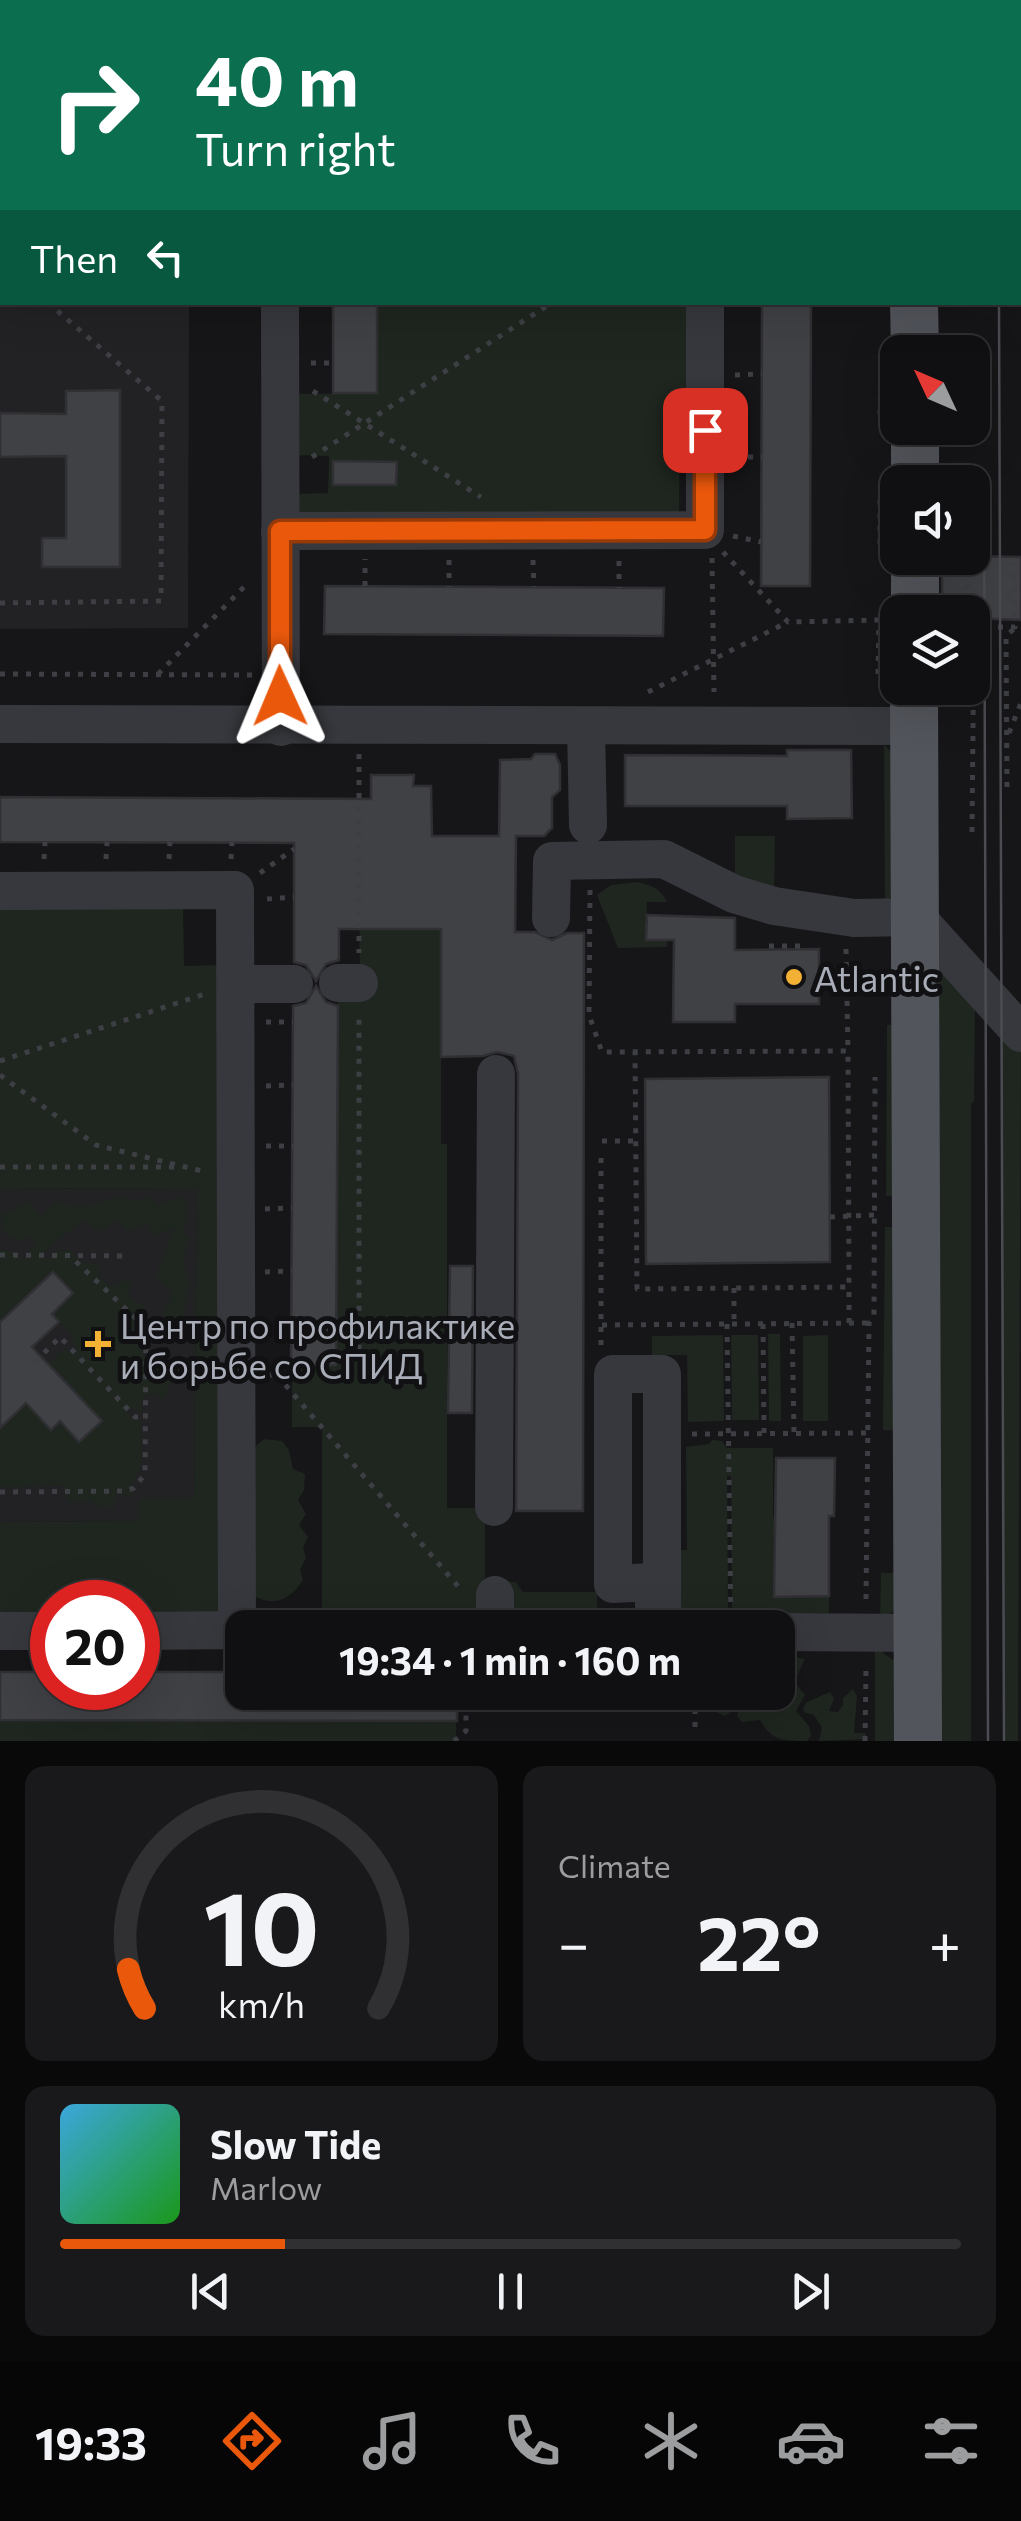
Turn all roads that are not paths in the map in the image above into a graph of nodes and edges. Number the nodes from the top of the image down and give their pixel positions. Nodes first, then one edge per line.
1 (280, 305) edge
2 (705, 305) edge
3 (913, 305) edge
4 (904, 335) edge
5 (280, 541) junction
6 (880, 700) edge
7 (902, 705) edge
8 (0, 724) edge
9 (281, 726) junction
10 (586, 726) junction
11 (589, 842) junction
12 (0, 890) edge
13 (916, 917) junction
14 (552, 918) dead end
15 (236, 984) junction
16 (294, 984) dead end
17 (1021, 1032) edge
18 (496, 1074) dead end
19 (494, 1507) dead end
20 (657, 1587) junction
21 (240, 1610) edge
22 (658, 1610) edge
23 (225, 1630) edge
24 (0, 1631) edge
25 (30, 1631) edge
26 (160, 1631) edge
27 (795, 1632) edge
28 (917, 1633) junction
29 (918, 1741) edge

1 - 5 street
2 - 5 street
3 - 4 main road
5 - 9 street
6 - 10 street
7 - 13 main road
8 - 9 street
9 - 10 street
10 - 11 street
11 - 13 street
11 - 14 street
12 - 15 street
13 - 17 street
13 - 28 main road
15 - 16 street
15 - 21 street
18 - 19 street
20 - 20 street
20 - 22 street
23 - 26 street
24 - 25 street
27 - 28 street
28 - 29 main road

